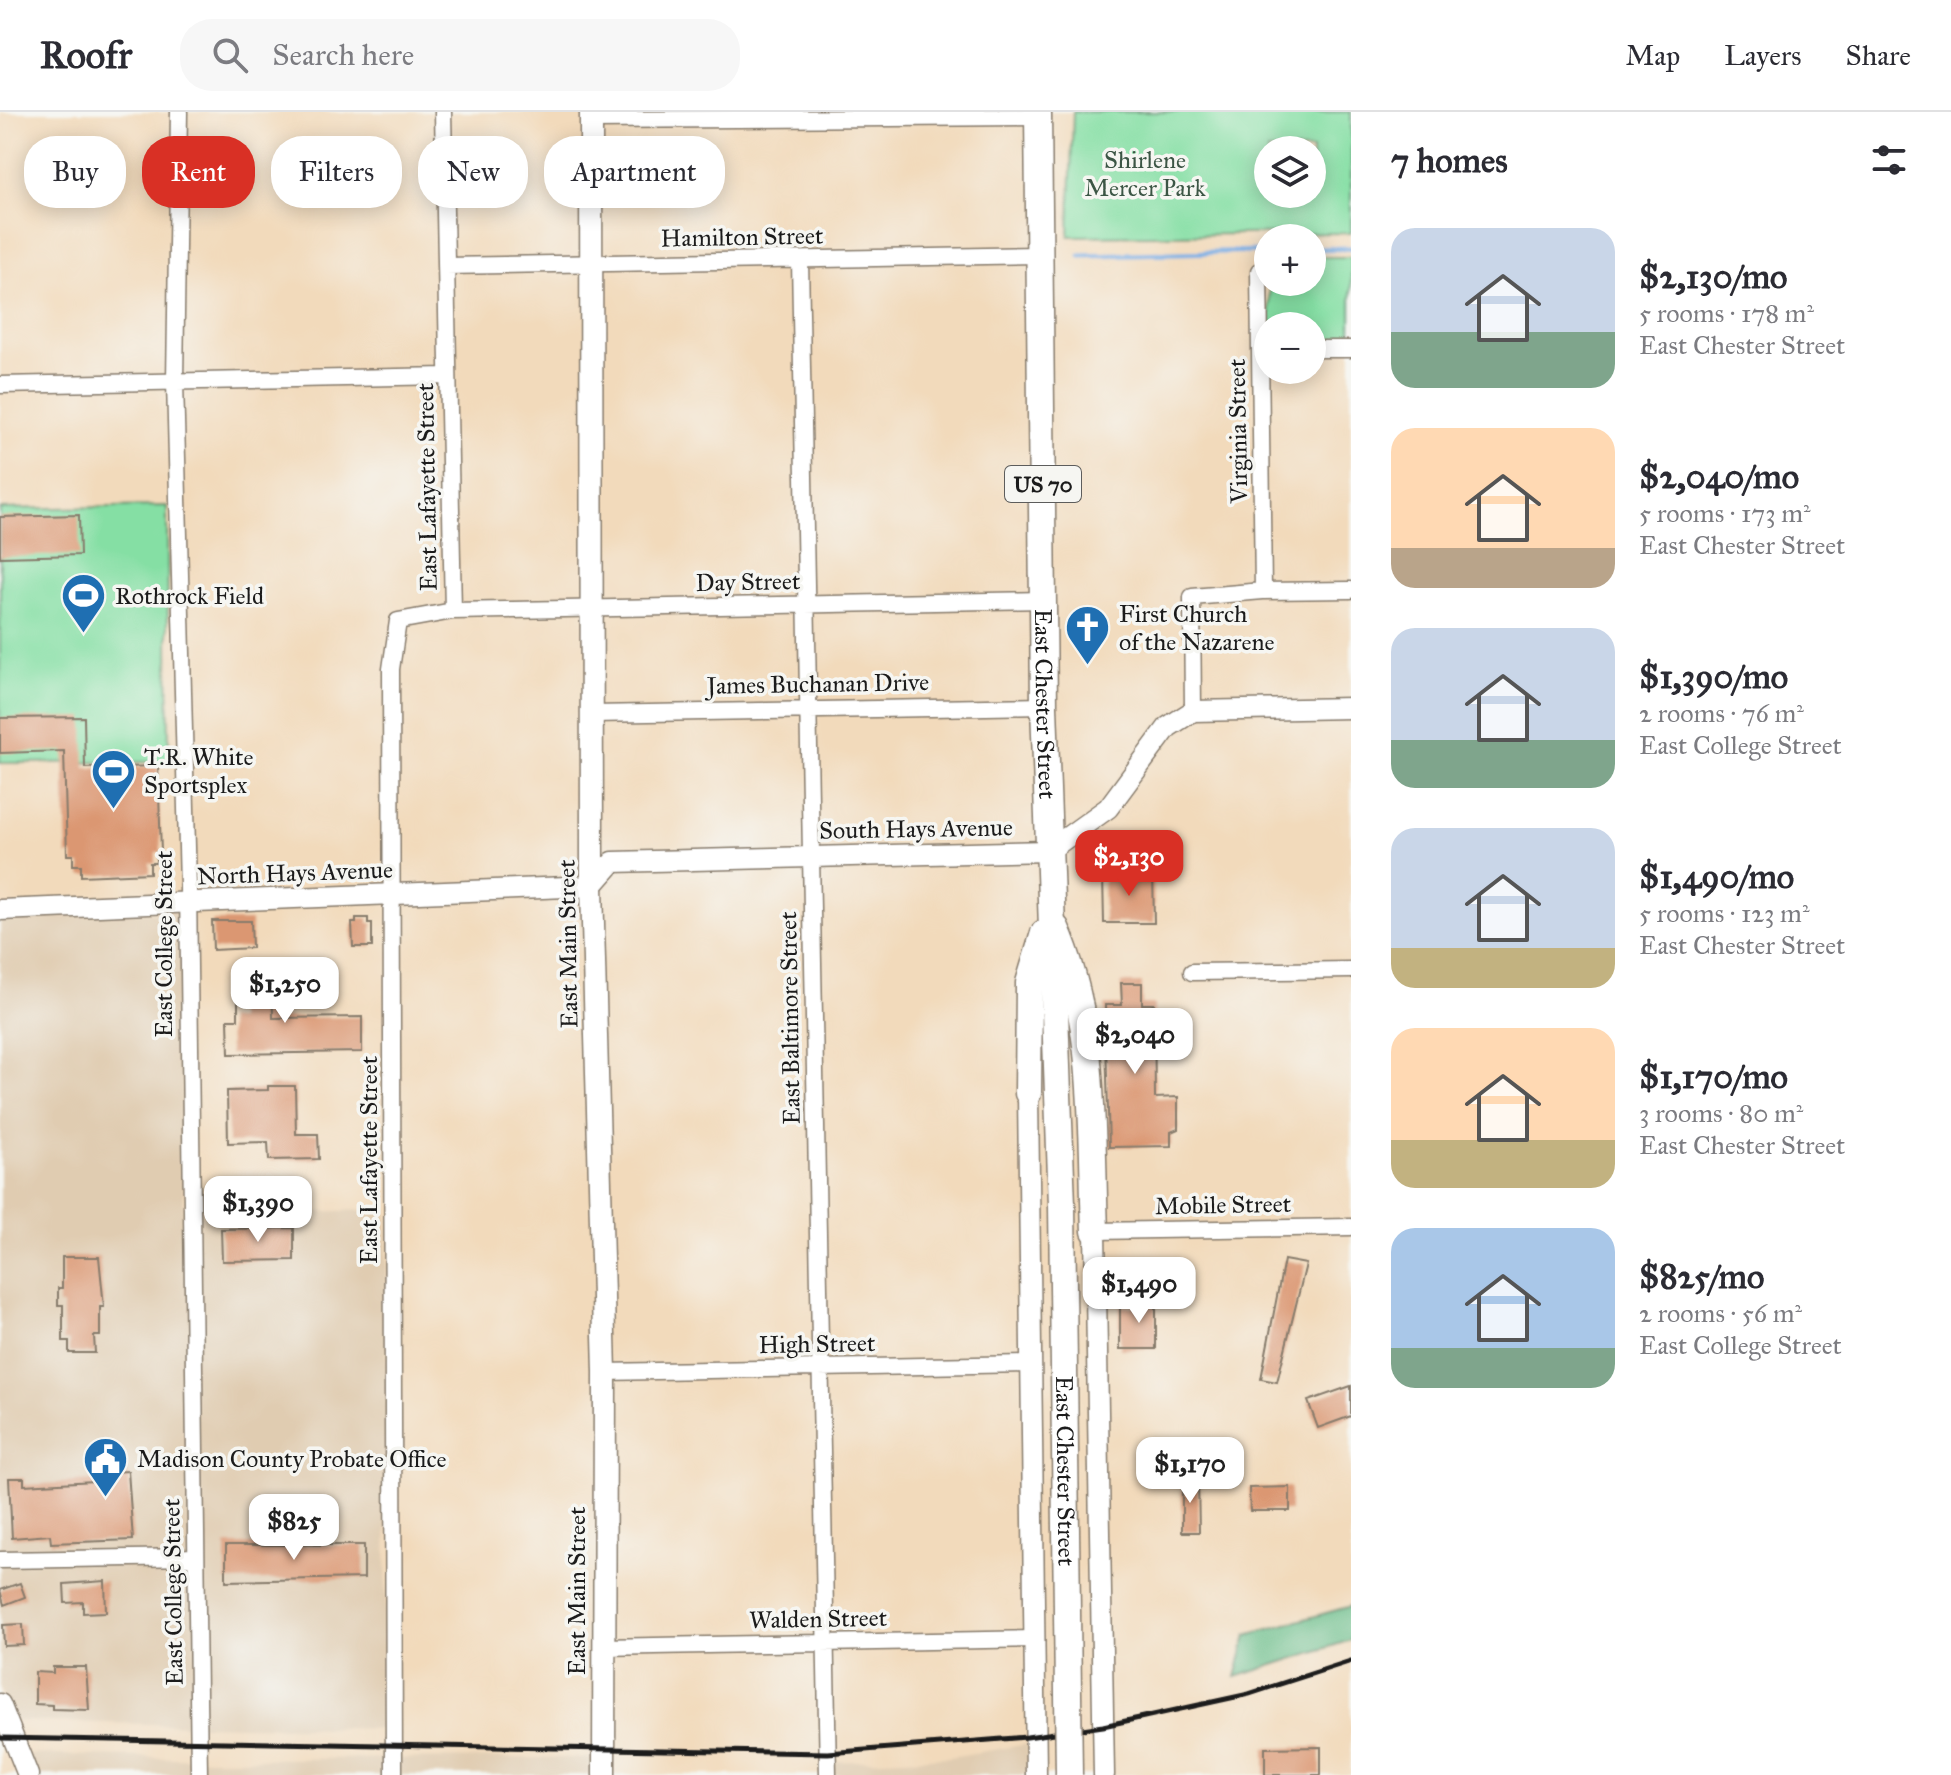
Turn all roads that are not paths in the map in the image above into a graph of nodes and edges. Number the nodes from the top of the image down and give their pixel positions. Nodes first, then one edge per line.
1 (179, 112) edge
2 (443, 112) edge
3 (1036, 114) edge
4 (591, 116) edge
5 (1039, 255) junction
6 (800, 260) junction
7 (589, 263) junction
8 (446, 266) junction
9 (1326, 349) edge
10 (1351, 349) edge
11 (448, 376) junction
12 (175, 381) junction
13 (1264, 384) edge
14 (0, 385) edge
15 (1351, 590) edge
16 (1263, 591) junction
17 (1044, 600) junction
18 (807, 604) junction
19 (594, 608) junction
20 (453, 611) junction
21 (1044, 706) junction
22 (1351, 708) edge
23 (809, 710) junction
24 (1193, 711) junction
25 (593, 714) junction
26 (1048, 851) junction
27 (811, 857) junction
28 (592, 886) junction
29 (393, 895) junction
30 (188, 903) junction
31 (0, 910) edge
32 (1050, 914) junction
33 (1351, 970) edge
34 (1192, 972) dead end
35 (1028, 1093) joint
36 (1351, 1227) edge
37 (1095, 1231) junction
38 (1029, 1364) junction
39 (821, 1368) junction
40 (605, 1372) junction
41 (196, 1557) junction
42 (0, 1560) edge
43 (1034, 1639) junction
44 (826, 1643) junction
45 (602, 1647) junction
46 (0, 1704) edge
47 (28, 1775) edge
48 (199, 1775) edge
49 (394, 1775) edge
50 (604, 1775) edge
51 (828, 1775) edge
52 (1036, 1775) edge
53 (1069, 1775) edge
54 (1104, 1775) edge

1 - 12 street, East College Street
2 - 8 street, East Lafayette Street
3 - 4 street
3 - 5 highway, East Chester Street / US 70
4 - 7 main road, East Main Street
5 - 6 street, Hamilton Street
5 - 17 highway, East Chester Street / US 70
6 - 7 street, Hamilton Street
6 - 18 street, East Baltimore Street
7 - 8 street, Hamilton Street
7 - 19 main road, East Main Street
8 - 11 street, East Lafayette Street
9 - 10 street
11 - 12 street
11 - 20 street, East Lafayette Street
12 - 14 street
12 - 30 street, East College Street
13 - 16 street, Virginia Street
15 - 16 street
16 - 24 street
17 - 18 street, Day Street
17 - 21 highway, East Chester Street / US 70
18 - 19 street, Day Street
18 - 23 street, East Baltimore Street
19 - 20 street, Day Street
19 - 25 main road, East Main Street
20 - 29 street, East Lafayette Street
21 - 23 street, James Buchanan Drive
21 - 26 highway, East Chester Street / US 70
22 - 24 street
23 - 25 street, James Buchanan Drive
23 - 27 street, East Baltimore Street
24 - 26 street, South Hays Avenue
25 - 28 main road, East Main Street
26 - 27 street, South Hays Avenue
26 - 32 highway, East Chester Street / US 70
27 - 28 street, South Hays Avenue
27 - 39 street, East Baltimore Street
28 - 29 street, North Hays Avenue
28 - 40 main road, East Main Street
29 - 30 street, North Hays Avenue
29 - 49 street, East Lafayette Street
30 - 31 street, North Hays Avenue
30 - 41 street, East College Street
32 - 35 highway
32 - 37 highway
32 - 53 highway, East Chester Street / US 70, bridge
33 - 34 street
35 - 38 street
36 - 37 street, Mobile Street
37 - 54 street
38 - 39 street, High Street
38 - 43 street
39 - 40 street, High Street
39 - 44 street, East Baltimore Street
40 - 45 main road, East Main Street
41 - 42 street
41 - 48 street, East College Street
43 - 44 street, Walden Street
43 - 52 street
44 - 45 street, Walden Street
44 - 51 street, East Baltimore Street
45 - 50 main road, East Main Street
46 - 47 street

